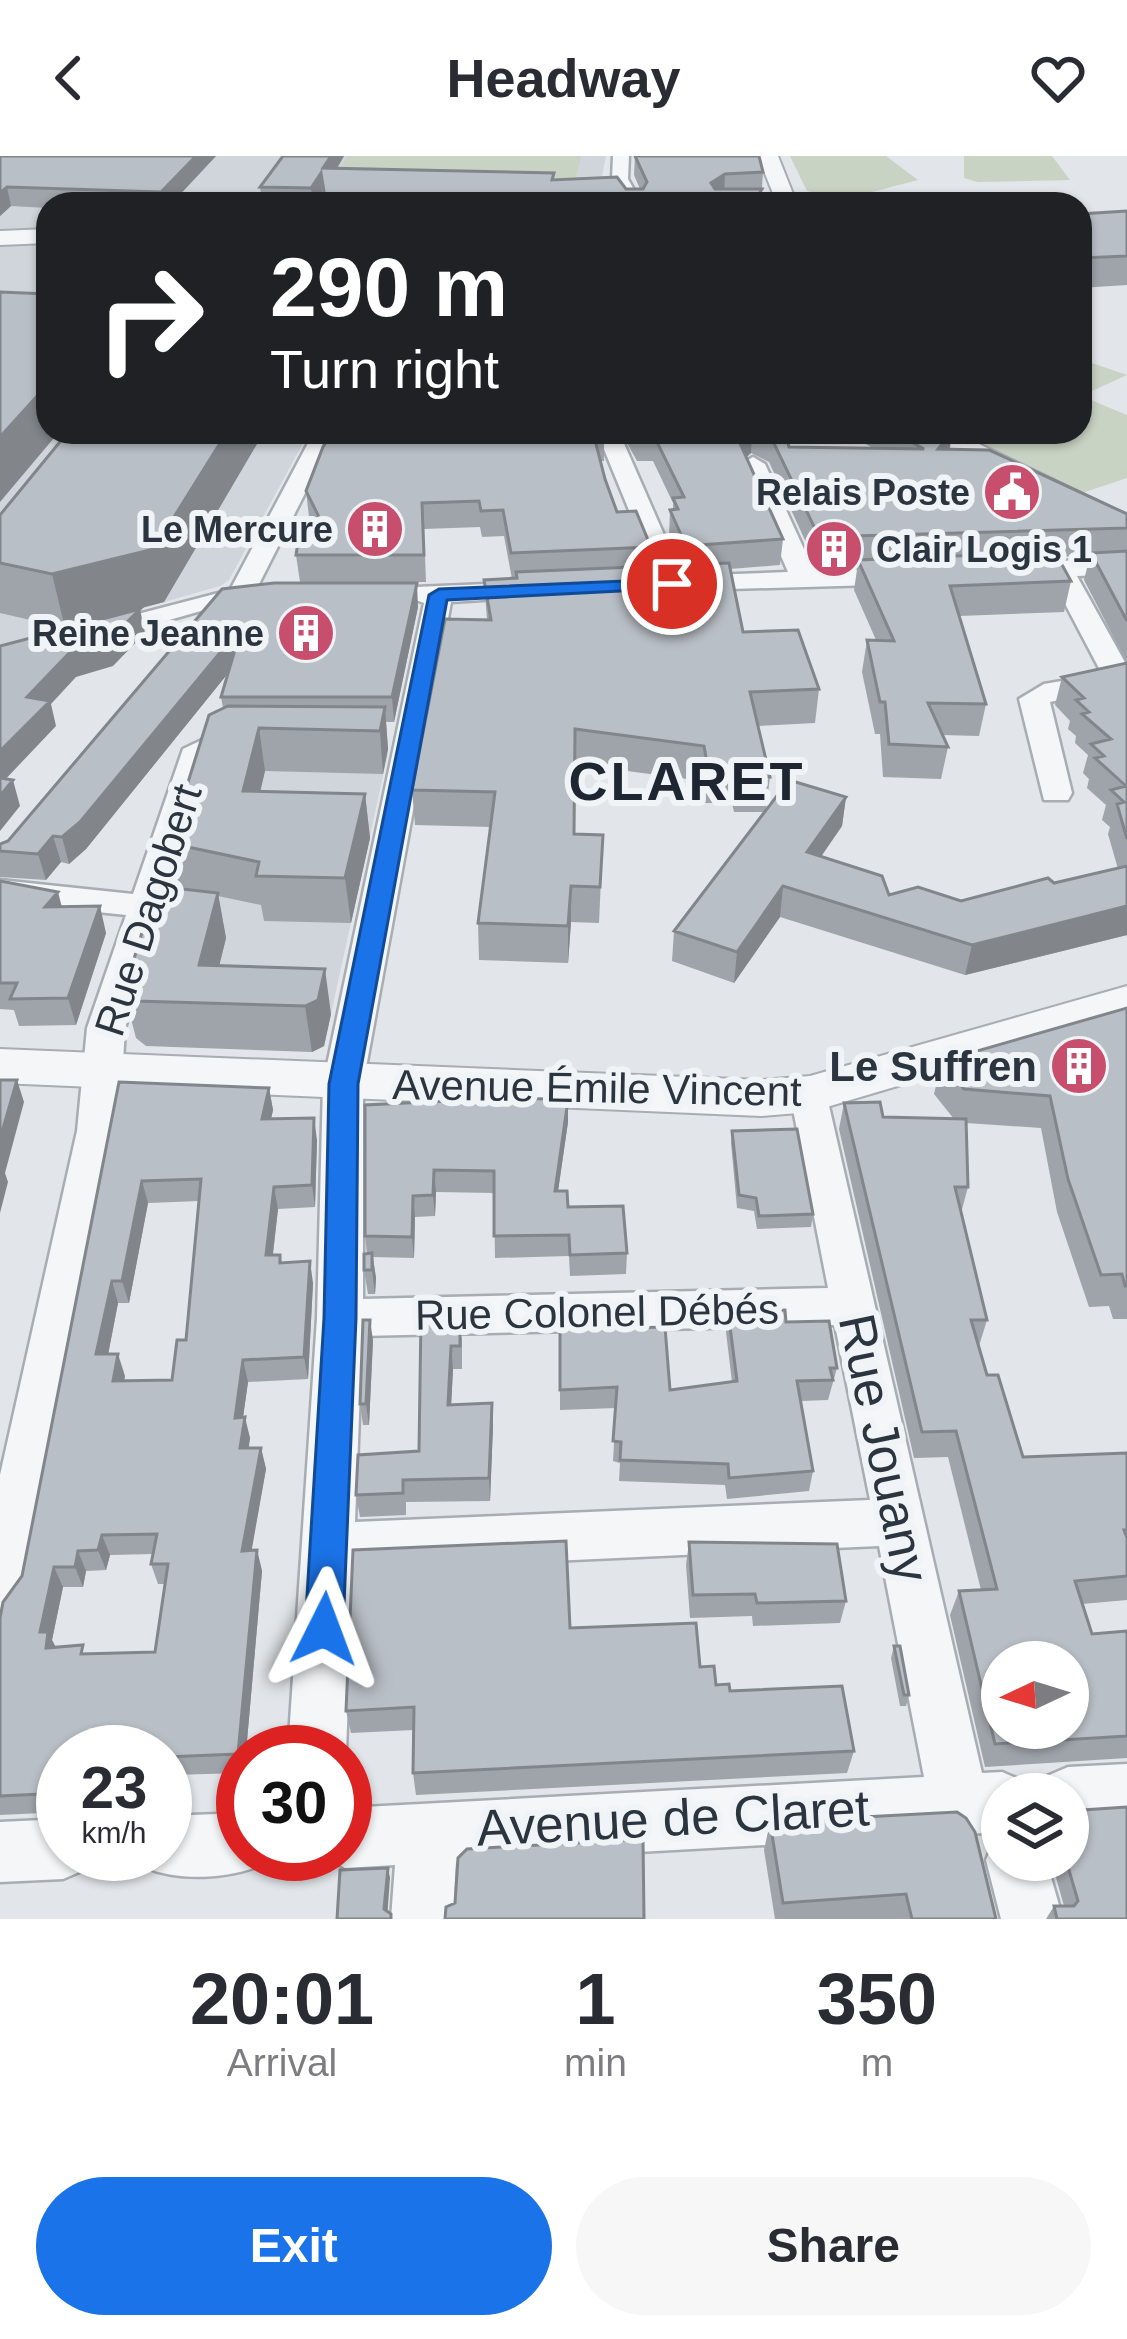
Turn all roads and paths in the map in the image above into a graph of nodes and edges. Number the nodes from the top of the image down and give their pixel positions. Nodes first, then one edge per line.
1 (621, 156) edge
2 (768, 156) edge
3 (627, 192) edge
4 (783, 192) edge
5 (36, 236) edge
6 (0, 238) edge
7 (318, 444) edge
8 (612, 444) edge
9 (956, 444) edge
10 (753, 464) edge
11 (1127, 527) edge
12 (1127, 566) edge
13 (1060, 570) junction
14 (990, 573) edge
15 (944, 574) edge
16 (805, 580) junction
17 (555, 590) edge
18 (439, 595) junction
19 (227, 596) junction
20 (392, 596) edge
21 (299, 597) edge
22 (180, 645) edge
23 (0, 659) edge
24 (252, 735) edge
25 (1056, 793) dead end
26 (0, 891) edge
27 (143, 906) junction
28 (1127, 1002) edge
29 (0, 1066) edge
30 (99, 1072) junction
31 (344, 1084) junction
32 (810, 1094) junction
33 (855, 1306) junction
34 (340, 1318) junction
35 (899, 1522) junction
36 (328, 1546) junction
37 (0, 1595) edge
38 (318, 1725) edge
39 (981, 1773) edge
40 (1127, 1793) edge
41 (1089, 1796) edge
42 (981, 1803) edge
43 (427, 1831) junction
44 (372, 1836) edge
45 (36, 1850) edge
46 (0, 1852) edge
47 (1022, 1881) edge
48 (422, 1919) edge
49 (1032, 1919) edge

1 - 3 street
2 - 4 street
5 - 6 street
7 - 19 street
8 - 16 street
9 - 11 street
10 - 16 street
12 - 13 street
13 - 14 street
13 - 25 street
15 - 16 street
17 - 18 street
18 - 20 street
18 - 31 street
19 - 21 street
19 - 22 street
19 - 23 street
24 - 27 street, Rue Dagobert
26 - 27 street
27 - 30 street, Rue Dagobert
28 - 32 street, Avenue Émile Vincent
29 - 30 street, Avenue Émile Vincent
30 - 31 street, Avenue Émile Vincent
30 - 37 street, Rue Dagobert
31 - 32 street, Avenue Émile Vincent
31 - 34 street
32 - 33 street, Rue Jouany
33 - 34 street, Rue Colonel Débés
33 - 35 street, Rue Jouany
34 - 36 street
35 - 36 street
35 - 39 street, Rue Jouany
36 - 38 street
40 - 41 street
42 - 43 street, Avenue de Claret
43 - 44 street, Avenue de Claret
43 - 48 street
45 - 46 street
47 - 49 street

